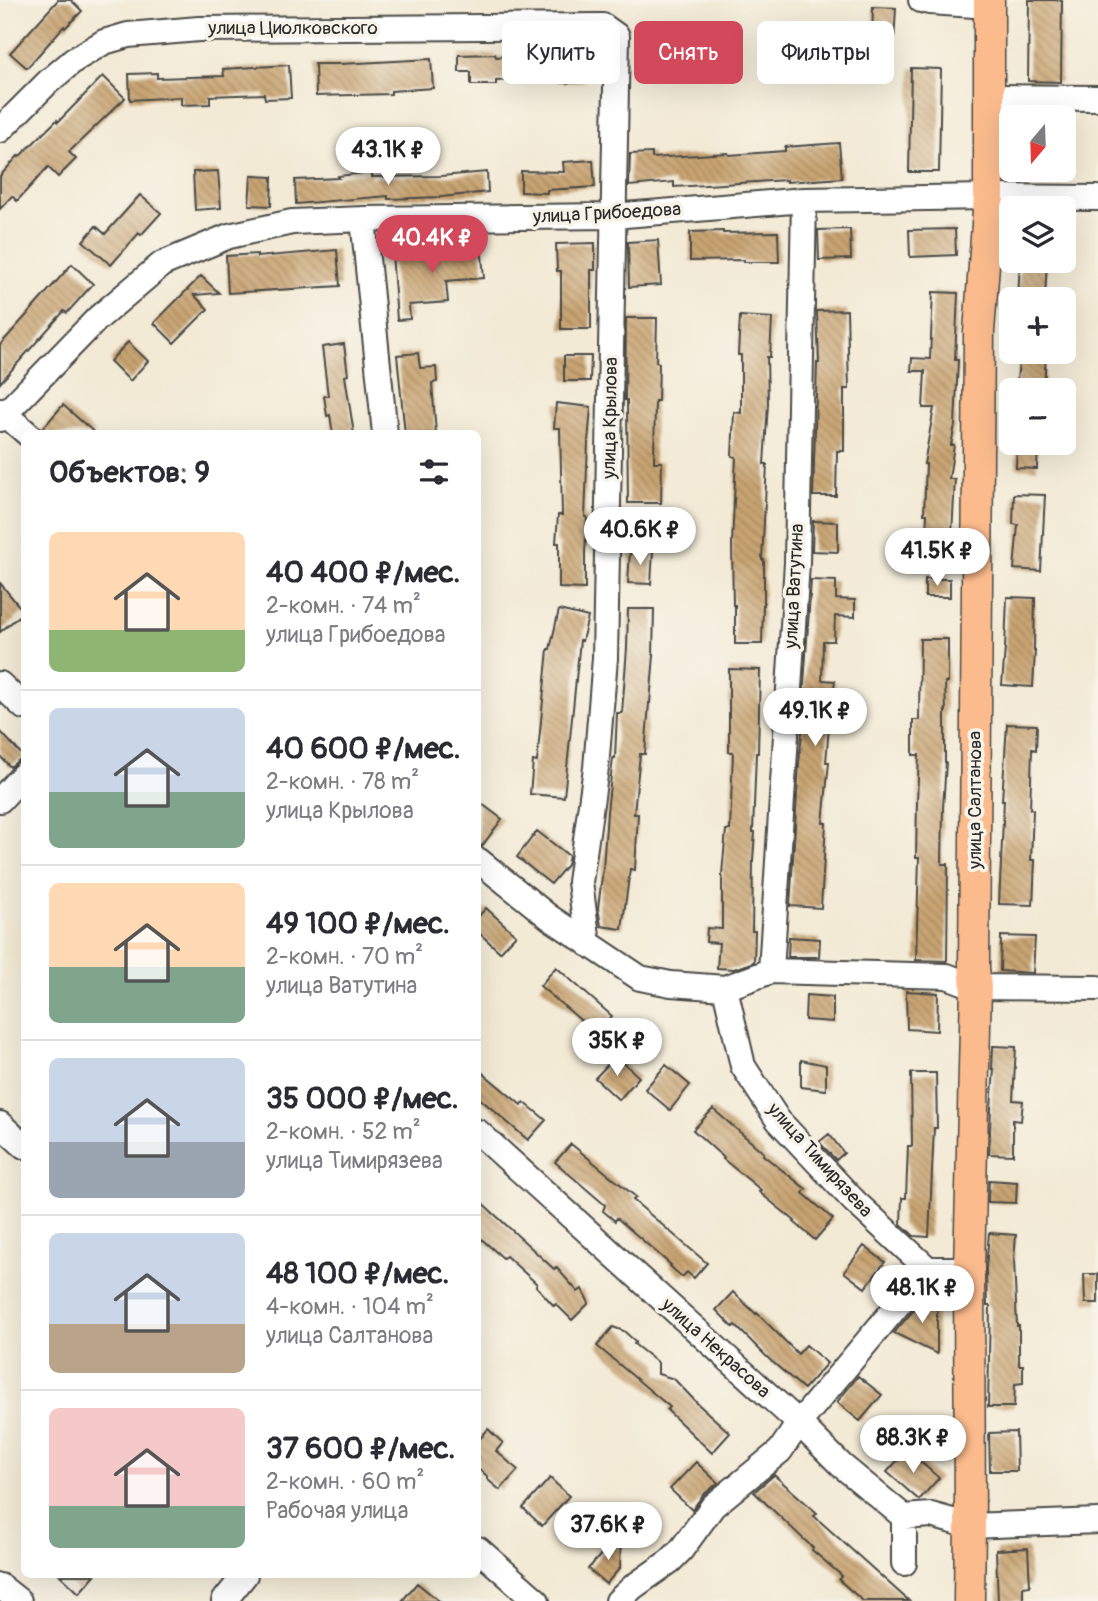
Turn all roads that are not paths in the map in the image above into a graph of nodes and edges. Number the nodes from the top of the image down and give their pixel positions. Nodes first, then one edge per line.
1 (921, 0) edge
2 (989, 3) edge
3 (502, 27) edge
4 (616, 84) edge
5 (990, 97) junction
6 (1098, 98) edge
7 (0, 130) edge
8 (989, 197) junction
9 (1098, 198) edge
10 (804, 200) junction
11 (613, 216) junction
12 (363, 219) junction
13 (2, 415) edge
14 (23, 430) edge
15 (385, 430) edge
16 (0, 684) edge
17 (21, 705) edge
18 (21, 777) edge
19 (0, 800) edge
20 (481, 862) edge
21 (580, 882) junction
22 (549, 917) junction
23 (588, 944) junction
24 (771, 971) junction
25 (976, 987) junction
26 (726, 988) junction
27 (1098, 988) edge
28 (0, 1124) edge
29 (481, 1135) edge
30 (21, 1143) edge
31 (928, 1269) junction
32 (969, 1269) junction
33 (799, 1423) junction
34 (904, 1517) junction
35 (1098, 1521) edge
36 (970, 1526) junction
37 (481, 1552) edge
38 (904, 1563) dead end
39 (242, 1578) edge
40 (0, 1586) edge
41 (19, 1601) edge
42 (223, 1601) edge
43 (537, 1601) edge
44 (618, 1601) edge
45 (968, 1601) edge

1 - 2 street
2 - 5 main road, улица Салтанова
3 - 7 street, улица Циолковского
4 - 11 street, улица Крылова
5 - 6 street
5 - 8 main road, улица Салтанова
8 - 9 street, улица Грибоедова
8 - 10 street, улица Грибоедова
8 - 25 main road, улица Салтанова
10 - 11 street, улица Грибоедова
10 - 24 street, улица Ватутина
11 - 12 street, улица Грибоедова
11 - 21 street, улица Крылова
12 - 13 street, улица Грибоедова
12 - 15 street
13 - 14 street
16 - 17 street
18 - 19 street
20 - 22 street
21 - 22 street
21 - 23 street, улица Крылова
22 - 23 street
23 - 26 street
24 - 25 street
24 - 26 street
25 - 27 street
25 - 32 main road, улица Салтанова
26 - 31 street, улица Тимирязева
28 - 30 street
29 - 33 street, улица Некрасова
31 - 32 street
31 - 33 street
32 - 36 main road, улица Салтанова
33 - 34 street, улица Некрасова
33 - 44 street
34 - 36 street
34 - 38 street
35 - 36 street
36 - 45 main road, улица Салтанова
37 - 43 street
39 - 42 street
40 - 41 street

